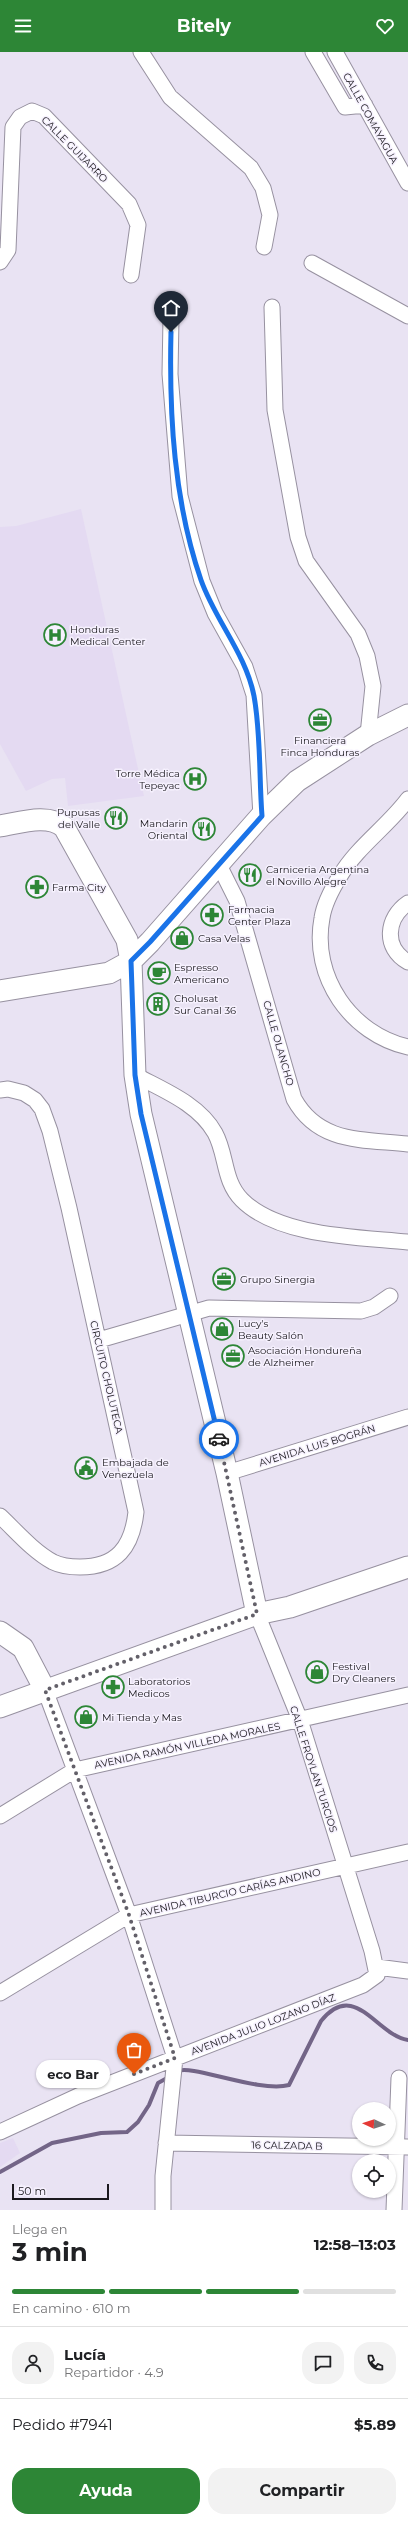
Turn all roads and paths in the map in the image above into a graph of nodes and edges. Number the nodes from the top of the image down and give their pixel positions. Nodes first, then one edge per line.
1 (141, 52) edge
2 (313, 52) edge
3 (335, 52) edge
4 (364, 105) junction
5 (408, 183) edge
6 (264, 247) dead end
7 (0, 262) edge
8 (312, 263) dead end
9 (131, 275) dead end
10 (272, 307) dead end
11 (408, 316) edge
12 (171, 318) dead end
13 (407, 719) edge
14 (368, 735) junction
15 (408, 799) edge
16 (262, 816) junction
17 (0, 826) edge
18 (219, 865) junction
19 (408, 903) edge
20 (167, 921) junction
21 (118, 922) junction
22 (131, 961) junction
23 (408, 962) edge
24 (0, 991) edge
25 (408, 1047) edge
26 (135, 1075) junction
27 (0, 1090) edge
28 (408, 1144) edge
29 (408, 1242) edge
30 (390, 1296) dead end
31 (188, 1314) junction
32 (99, 1340) junction
33 (408, 1417) edge
34 (227, 1472) junction
35 (0, 1516) edge
36 (408, 1554) edge
37 (408, 1567) edge
38 (257, 1614) junction
39 (0, 1632) edge
40 (45, 1690) junction
41 (408, 1695) edge
42 (0, 1707) edge
43 (300, 1720) junction
44 (75, 1770) junction
45 (0, 1816) edge
46 (408, 1852) edge
47 (344, 1866) junction
48 (129, 1915) junction
49 (377, 1967) junction
50 (408, 1971) edge
51 (0, 1993) edge
52 (173, 2068) junction
53 (399, 2078) dead end
54 (0, 2132) edge
55 (166, 2143) junction
56 (402, 2147) edge
57 (162, 2210) edge
58 (394, 2210) edge

1 - 6 street
2 - 4 street
3 - 4 street, CALLE COMAYAGUA
4 - 5 street, CALLE COMAYAGUA
7 - 9 street, CALLE GUIJARRO
8 - 11 street
10 - 14 street
12 - 16 street
13 - 14 street
14 - 16 street
15 - 25 street
16 - 18 street
17 - 21 street, CALLE FROYLAN TURCIOS
18 - 20 street
18 - 28 street, CALLE OLANCHO
19 - 23 street
20 - 21 street
20 - 22 street
21 - 22 street, CALLE FROYLAN TURCIOS
22 - 24 street
22 - 26 street, CALLE FROYLAN TURCIOS
26 - 29 street
26 - 31 street, CALLE FROYLAN TURCIOS
27 - 32 street, CIRCUITO CHOLUTECA
30 - 31 street
31 - 32 street
31 - 34 street, CALLE FROYLAN TURCIOS
32 - 35 street, CIRCUITO CHOLUTECA
33 - 34 street, AVENIDA LUIS BOGRÁN
34 - 38 street, CALLE FROYLAN TURCIOS
36 - 38 street
37 - 38 street
38 - 40 street
38 - 43 street, CALLE FROYLAN TURCIOS
39 - 40 street
40 - 42 street
40 - 44 street
41 - 43 street, AVENIDA RAMÓN VILLEDA MORALES
43 - 44 street, AVENIDA RAMÓN VILLEDA MORALES
43 - 47 street, CALLE FROYLAN TURCIOS
44 - 45 street, AVENIDA RAMÓN VILLEDA MORALES
44 - 48 street
46 - 47 street, AVENIDA TIBURCIO CARÍAS ANDINO
47 - 48 street, AVENIDA TIBURCIO CARÍAS ANDINO
47 - 49 street, CALLE FROYLAN TURCIOS
48 - 51 street, AVENIDA TIBURCIO CARÍAS ANDINO
48 - 52 street
49 - 50 street
49 - 52 street, AVENIDA JULIO LOZANO DÍAZ
52 - 54 street, AVENIDA JULIO LOZANO DÍAZ
52 - 55 street
53 - 56 street
55 - 56 street, 16 CALZADA B
55 - 57 street
56 - 58 street

